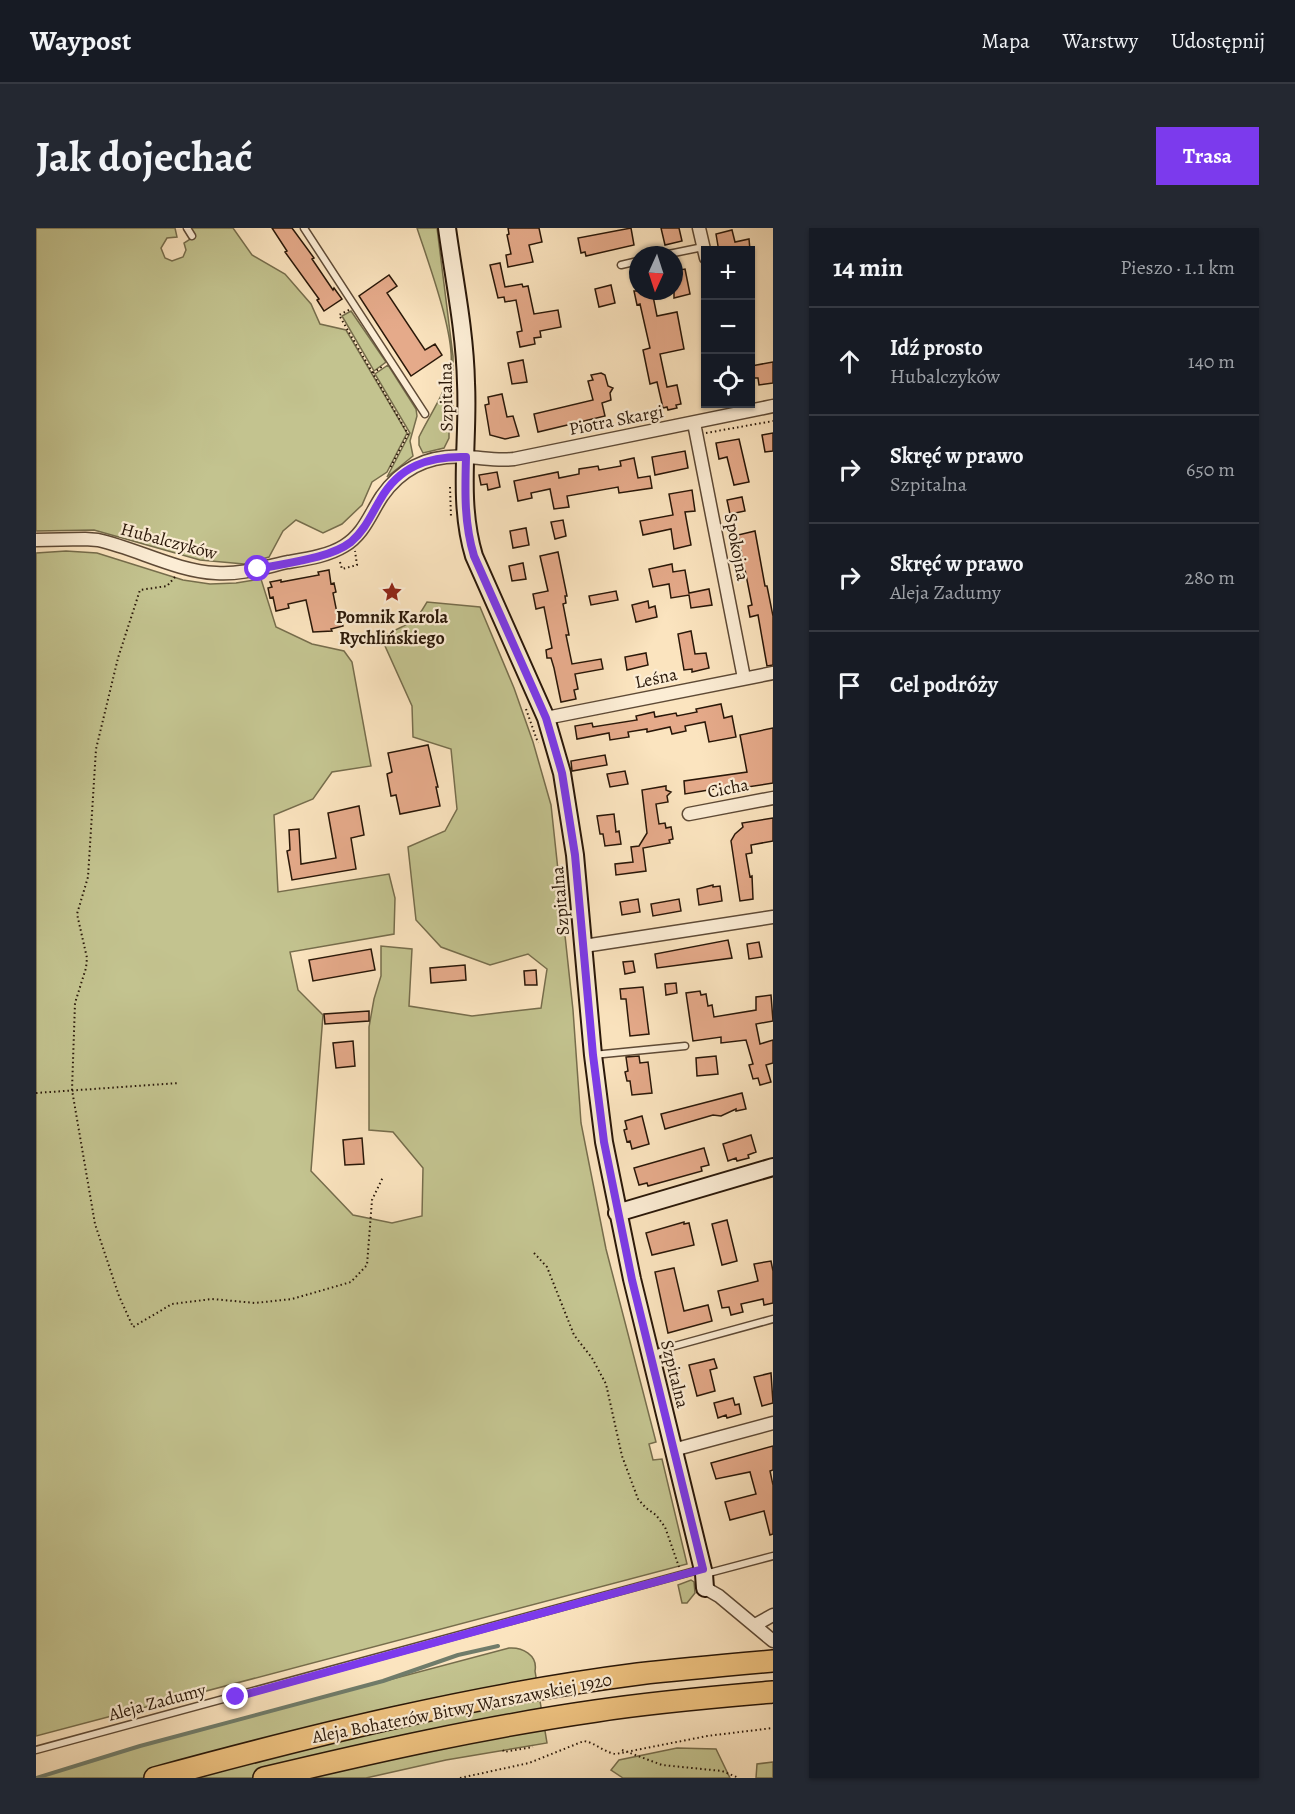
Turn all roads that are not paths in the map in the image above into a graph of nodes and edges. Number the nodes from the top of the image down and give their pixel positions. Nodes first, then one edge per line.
1 (187, 228) edge
2 (304, 228) edge
3 (447, 228) edge
4 (699, 228) edge
5 (192, 236) dead end
6 (703, 246) edge
7 (701, 252) edge
8 (683, 254) edge
9 (629, 263) edge
10 (621, 265) dead end
11 (773, 406) edge
12 (755, 407) edge
13 (740, 408) edge
14 (425, 414) dead end
15 (694, 423) junction
16 (466, 457) junction
17 (36, 540) edge
18 (773, 673) edge
19 (744, 678) junction
20 (546, 718) junction
21 (773, 798) edge
22 (689, 814) dead end
23 (773, 917) edge
24 (584, 946) junction
25 (685, 1046) dead end
26 (593, 1055) junction
27 (773, 1167) edge
28 (617, 1213) junction
29 (773, 1319) edge
30 (651, 1357) junction
31 (773, 1423) edge
32 (673, 1450) junction
33 (773, 1557) edge
34 (704, 1577) junction
35 (773, 1615) edge
36 (755, 1625) junction
37 (773, 1641) edge
38 (773, 1661) edge
39 (773, 1692) edge
40 (36, 1750) edge
41 (155, 1778) edge
42 (264, 1778) edge

1 - 5 lane
2 - 14 lane
3 - 16 street, Szpitalna
4 - 6 street
7 - 8 lane
9 - 10 lane
11 - 12 street, Piotra Skargi
13 - 15 street, Piotra Skargi
15 - 16 street, Piotra Skargi
15 - 19 street, Spokojna
16 - 17 street, Hubalczyków
16 - 20 street, Szpitalna
18 - 19 street, Leśna
19 - 20 street, Leśna
20 - 24 street, Szpitalna
21 - 22 street, Cicha
23 - 24 street
24 - 26 street, Szpitalna
25 - 26 lane
26 - 28 street, Szpitalna
27 - 28 street
28 - 30 street, Szpitalna
29 - 30 lane
30 - 32 street, Szpitalna
31 - 32 street
32 - 34 street, Szpitalna
33 - 34 lane, Aleja Zadumy
34 - 36 street
34 - 40 lane, Aleja Zadumy
35 - 36 street
36 - 37 street
38 - 41 highway, Aleja Bohaterów Bitwy Warszawskiej 1920
39 - 42 highway, Aleja Bohaterów Bitwy Warszawskiej 1920

